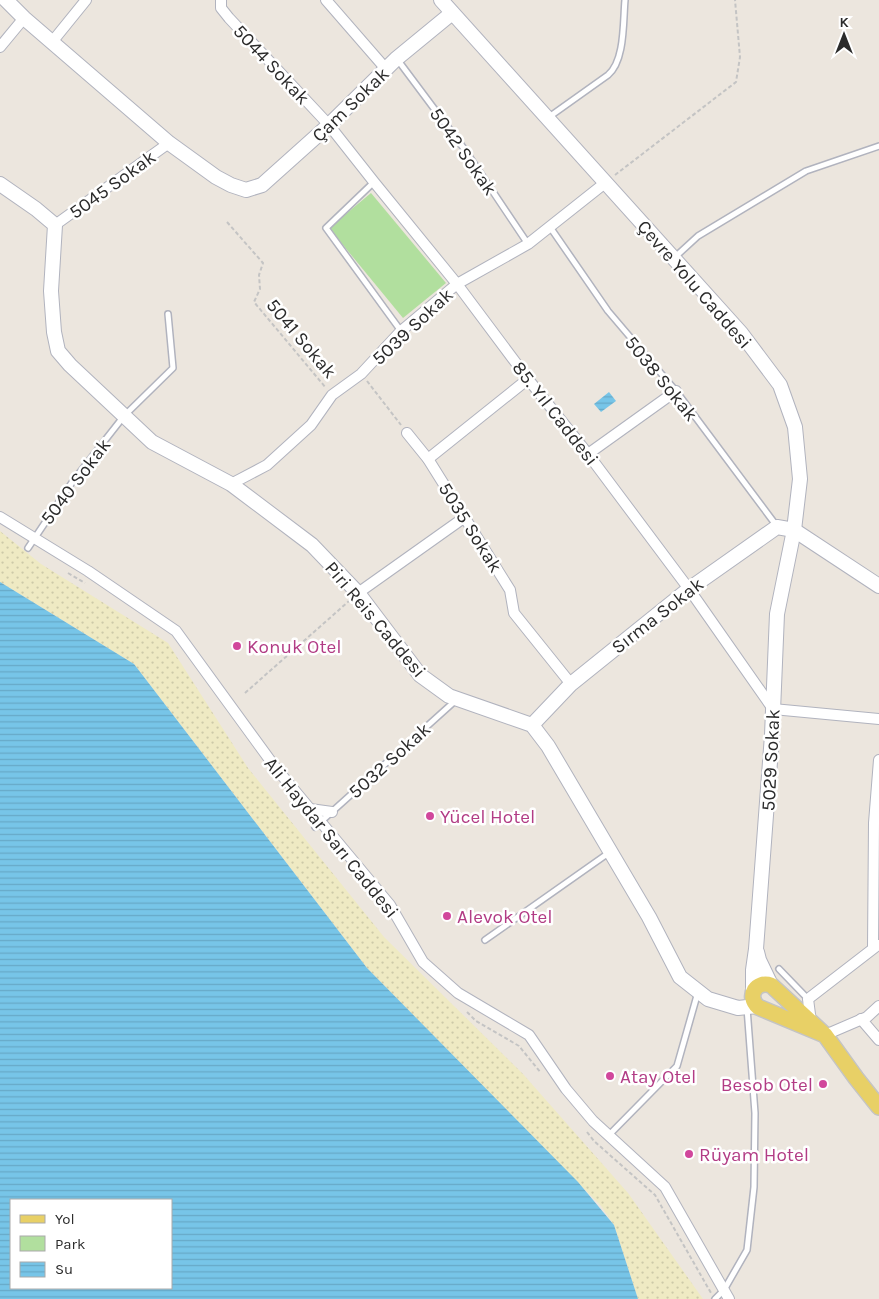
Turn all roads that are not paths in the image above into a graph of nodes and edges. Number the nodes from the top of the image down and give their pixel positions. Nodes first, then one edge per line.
1 (6, 0) edge
2 (86, 0) edge
3 (221, 0) edge
4 (326, 0) edge
5 (441, 0) edge
6 (625, 0) edge
7 (452, 13) junction
8 (24, 18) junction
9 (52, 42) junction
10 (0, 48) edge
11 (396, 59) junction
12 (386, 69) junction
13 (547, 119) junction
14 (329, 125) junction
15 (168, 143) junction
16 (879, 146) edge
17 (374, 182) junction
18 (605, 183) junction
19 (0, 184) edge
20 (55, 225) junction
21 (550, 227) junction
22 (528, 244) junction
23 (674, 259) junction
24 (457, 284) junction
25 (168, 314) dead end
26 (401, 331) junction
27 (528, 379) junction
28 (676, 391) junction
29 (124, 416) junction
30 (407, 432) road end
31 (588, 454) junction
32 (428, 459) junction
33 (232, 484) junction
34 (464, 516) junction
35 (0, 517) edge
36 (777, 527) junction
37 (794, 530) junction
38 (34, 538) junction
39 (28, 548) dead end
40 (879, 586) edge
41 (689, 588) junction
42 (358, 592) junction
43 (571, 684) junction
44 (457, 699) junction
45 (773, 709) junction
46 (879, 719) edge
47 (532, 725) junction
48 (879, 760) edge
49 (310, 809) junction
50 (332, 812) junction
51 (318, 824) junction
52 (611, 852) junction
53 (485, 940) dead end
54 (876, 946) edge
55 (756, 949) junction
56 (780, 969) dead end
57 (773, 986) junction
58 (699, 992) junction
59 (808, 999) junction
60 (751, 1003) junction
61 (879, 1006) edge
62 (862, 1019) junction
63 (811, 1022) junction
64 (825, 1035) junction
65 (879, 1040) edge
66 (879, 1106) edge
67 (608, 1136) junction
68 (726, 1294) edge
69 (716, 1299) edge

1 - 8 street
2 - 9 street
3 - 14 street, 5044 Sokak
4 - 12 street
5 - 7 street, Çevre Yolu Caddesi
6 - 13 lane
7 - 11 street, Çam Sokak
7 - 13 street, Çevre Yolu Caddesi
8 - 9 street
8 - 10 street
9 - 15 street
11 - 12 street, Çam Sokak
11 - 22 lane, 5042 Sokak
12 - 14 street, Çam Sokak
13 - 18 street, Çevre Yolu Caddesi
14 - 15 street, Çam Sokak
14 - 17 street, 85. Yıl Caddesi
15 - 20 street, 5045 Sokak
16 - 23 lane
17 - 24 street, 85. Yıl Caddesi
17 - 26 lane
18 - 21 street, 5039 Sokak
18 - 23 street, Çevre Yolu Caddesi
19 - 20 street
20 - 29 street, Piri Reis Caddesi
21 - 22 street, 5039 Sokak
21 - 28 lane, 5038 Sokak
22 - 24 street, 5039 Sokak
23 - 37 street, Çevre Yolu Caddesi
24 - 26 street, 5039 Sokak
24 - 27 street, 85. Yıl Caddesi
25 - 29 lane, 5040 Sokak
26 - 33 street, 5039 Sokak
27 - 31 street, 85. Yıl Caddesi
27 - 32 street
28 - 31 street
28 - 36 lane, 5038 Sokak
29 - 33 street, Piri Reis Caddesi
29 - 38 lane, 5040 Sokak
30 - 32 street, 5035 Sokak
31 - 41 street, 85. Yıl Caddesi
32 - 34 street, 5035 Sokak
33 - 42 street, Piri Reis Caddesi
34 - 42 street
34 - 43 street, 5035 Sokak
35 - 38 street, Ali Haydar Sarı Caddesi
36 - 37 street
36 - 41 street, Sırma Sokak
37 - 40 street
37 - 45 street, 5029 Sokak
38 - 39 lane, 5040 Sokak
38 - 49 street, Ali Haydar Sarı Caddesi
41 - 43 street, Sırma Sokak
41 - 45 street, 85. Yıl Caddesi
42 - 44 street, Piri Reis Caddesi
43 - 47 street, Sırma Sokak
44 - 47 street, Piri Reis Caddesi
44 - 50 lane, 5032 Sokak
45 - 46 street
45 - 55 street, 5029 Sokak
47 - 52 street
48 - 54 street
49 - 50 street
49 - 51 street, Ali Haydar Sarı Caddesi
50 - 51 lane, 5032 Sokak
51 - 67 street, Ali Haydar Sarı Caddesi
52 - 53 lane
52 - 58 street
54 - 59 street
55 - 57 street
55 - 60 street, 5029 Sokak
56 - 59 lane
57 - 60 main road
57 - 60 main road
57 - 63 main road
58 - 60 street
58 - 67 lane
59 - 63 street
60 - 64 main road
60 - 68 lane
61 - 62 street
62 - 64 street
62 - 65 street
63 - 64 main road
64 - 66 main road
67 - 68 street, Ali Haydar Sarı Caddesi
68 - 69 lane

